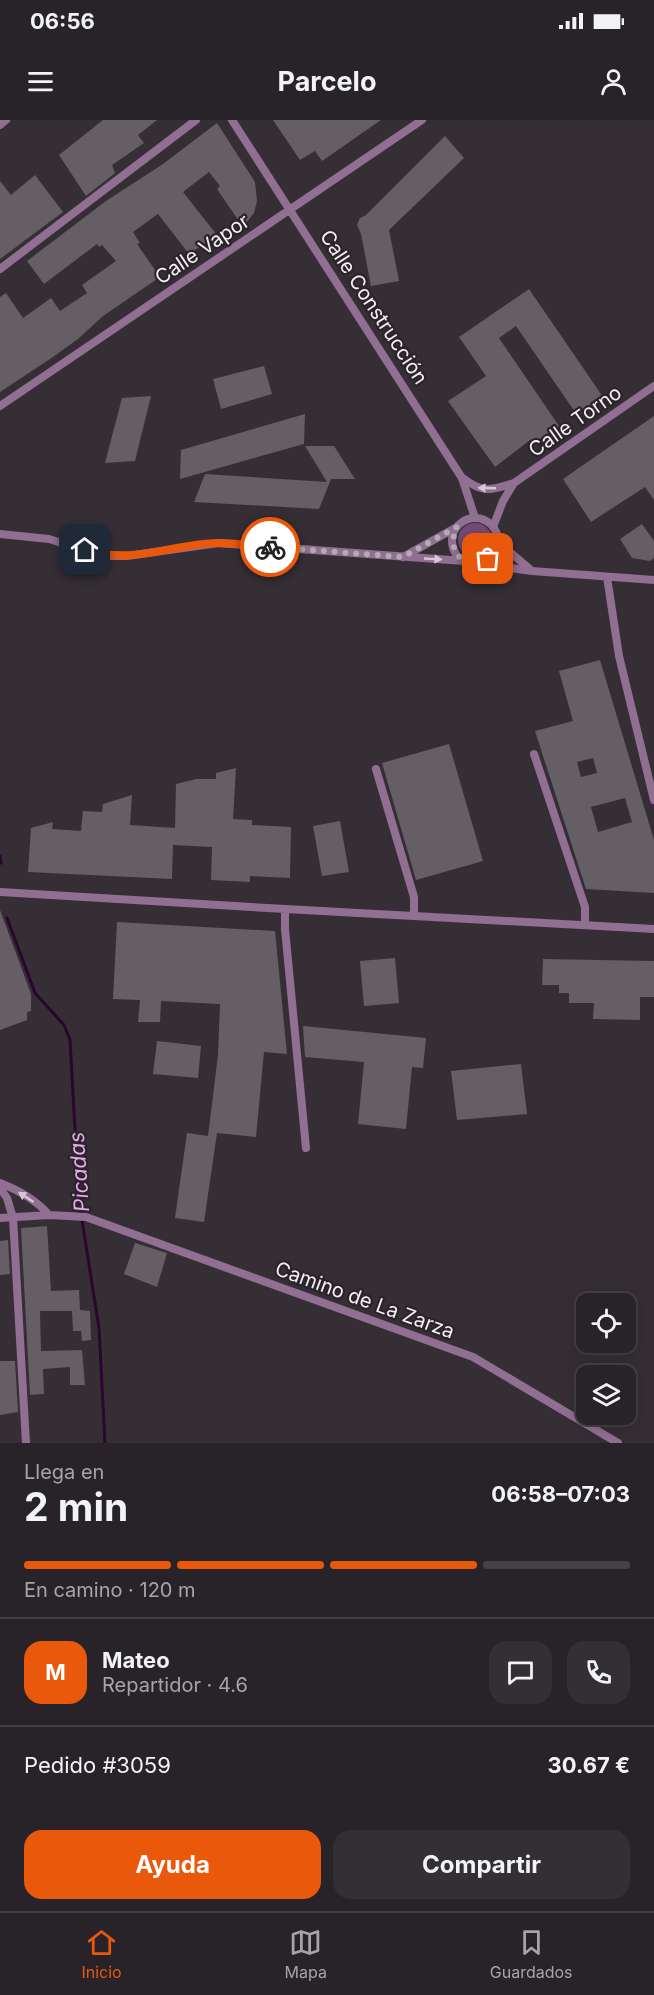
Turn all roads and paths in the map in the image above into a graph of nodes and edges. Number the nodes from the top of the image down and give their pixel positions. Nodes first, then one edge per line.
1 (6, 120) edge
2 (196, 120) edge
3 (232, 120) edge
4 (422, 120) edge
5 (0, 125) edge
6 (291, 208) junction
7 (0, 270) edge
8 (654, 386) edge
9 (0, 406) edge
10 (462, 478) junction
11 (514, 483) junction
12 (474, 518) junction
13 (457, 527) junction
14 (493, 527) junction
15 (0, 534) edge
16 (498, 542) junction
17 (403, 557) junction
18 (464, 561) junction
19 (475, 563) junction
20 (532, 571) junction
21 (607, 577) junction
22 (654, 580) edge
23 (534, 754) dead end
24 (376, 769) dead end
25 (654, 801) edge
26 (0, 892) edge
27 (285, 909) junction
28 (414, 915) junction
29 (585, 924) junction
30 (654, 929) edge
31 (306, 1148) dead end
32 (0, 1185) edge
33 (49, 1215) junction
34 (0, 1218) edge
35 (13, 1218) junction
36 (26, 1443) edge
37 (618, 1443) edge

1 - 5 street
2 - 7 street
3 - 6 street, Calle Construcción
4 - 6 street, Calle Vapor
6 - 9 street, Calle Vapor
6 - 10 street, Calle Construcción
8 - 11 street, Calle Torno
11 -> 10 street, Calle Torno
10 - 12 street, Calle Construcción
11 - 14 street, Calle Torno
12 - 13 street
12 - 14 street
13 - 17 street
13 - 18 street
14 - 16 street
15 - 17 street
16 - 19 street
16 - 20 street
17 -> 18 street
18 - 19 street
19 - 20 street
20 - 21 street
21 - 22 street
21 - 25 street
23 - 29 street
24 - 28 street
26 - 27 street
27 - 28 street
27 - 31 street
28 - 29 street
29 - 30 street
33 -> 32 street
32 - 35 street
33 - 35 street, Camino de La Zarza
33 - 37 street, Camino de La Zarza
34 - 35 street, Camino de La Zarza
35 - 36 street

